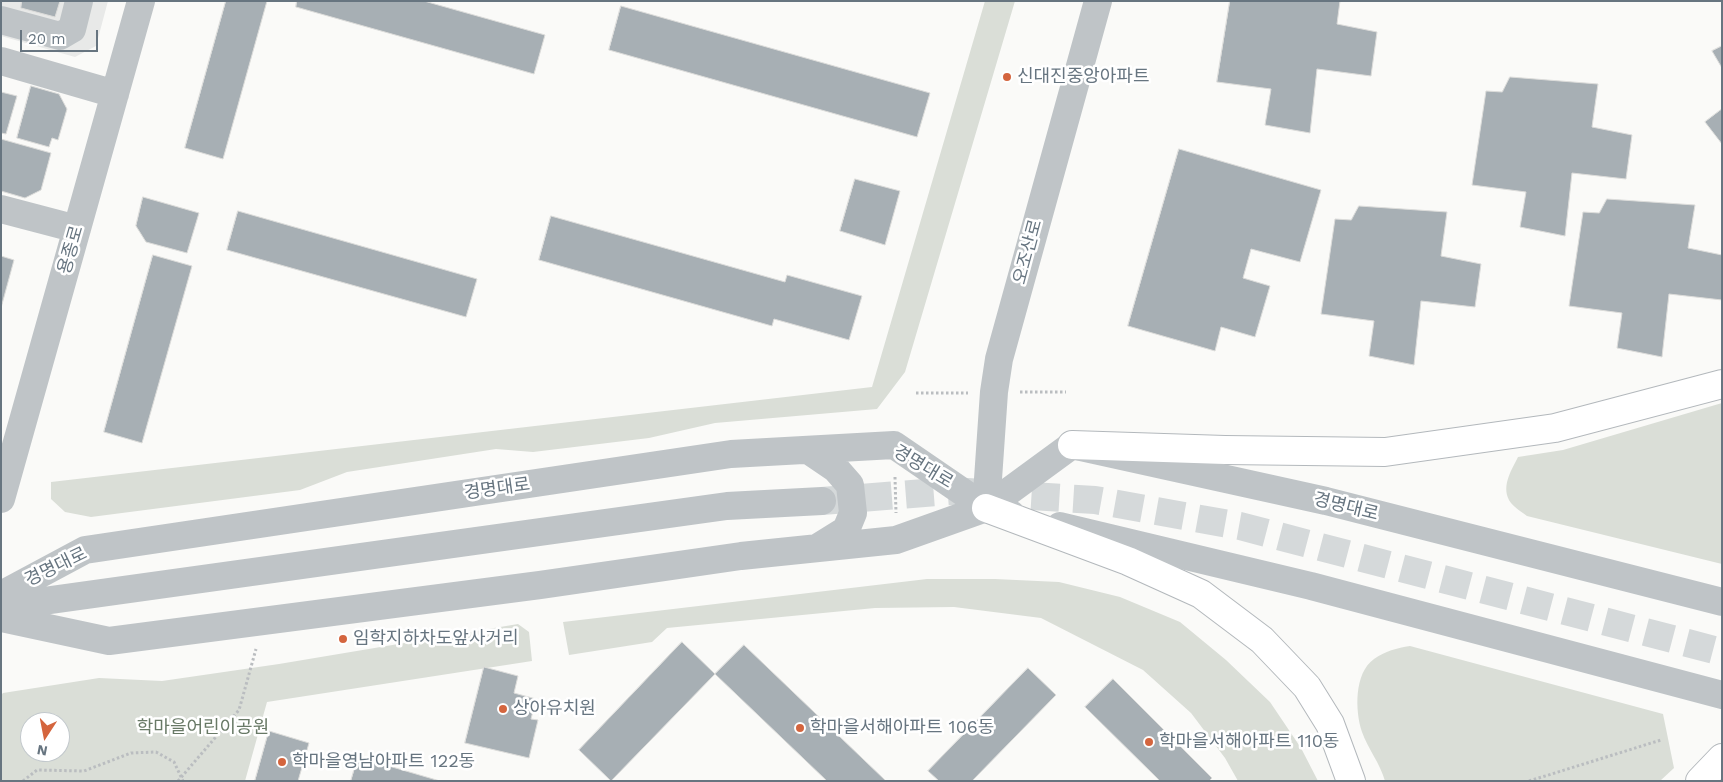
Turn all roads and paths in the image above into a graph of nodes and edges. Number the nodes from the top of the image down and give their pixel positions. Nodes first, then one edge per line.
1 (79, 1) edge
2 (141, 1) edge
3 (1098, 1) edge
4 (1, 20) edge
5 (1, 61) edge
6 (116, 94) junction
7 (1, 209) edge
8 (77, 230) junction
9 (1722, 384) edge
10 (894, 445) junction
11 (1072, 445) junction
12 (808, 450) junction
13 (1, 499) edge
14 (822, 501) tunnel mouth
15 (986, 508) junction
16 (896, 540) junction
17 (816, 549) junction
18 (1, 595) edge
19 (1722, 602) edge
20 (1, 607) edge
21 (1, 618) edge
22 (263, 622) junction
23 (1722, 695) edge
24 (1661, 740) dead end
25 (1722, 758) edge
26 (182, 779) edge
27 (22, 781) edge
28 (178, 781) edge
29 (1351, 781) edge
30 (1529, 781) edge
31 (1700, 781) edge

1 - 4 street
2 - 6 street, 용종로
3 - 15 street, 오조산로
5 - 6 street
6 - 8 street, 용종로
7 - 8 street
8 - 13 street, 용종로
9 - 11 main road
10 - 12 street, 경명대로
10 - 15 street, 경명대로
10 - 16 path
11 - 15 street
11 - 19 street, 경명대로
12 - 17 street
12 - 18 street, 경명대로
14 - 20 street, 경명대로
15 - 16 street
15 - 23 street, 경명대로
15 - 29 main road
16 - 17 street
17 - 22 street
21 - 22 street
22 - 26 path
24 - 30 path
25 - 31 main road
26 - 27 path
26 - 28 path

